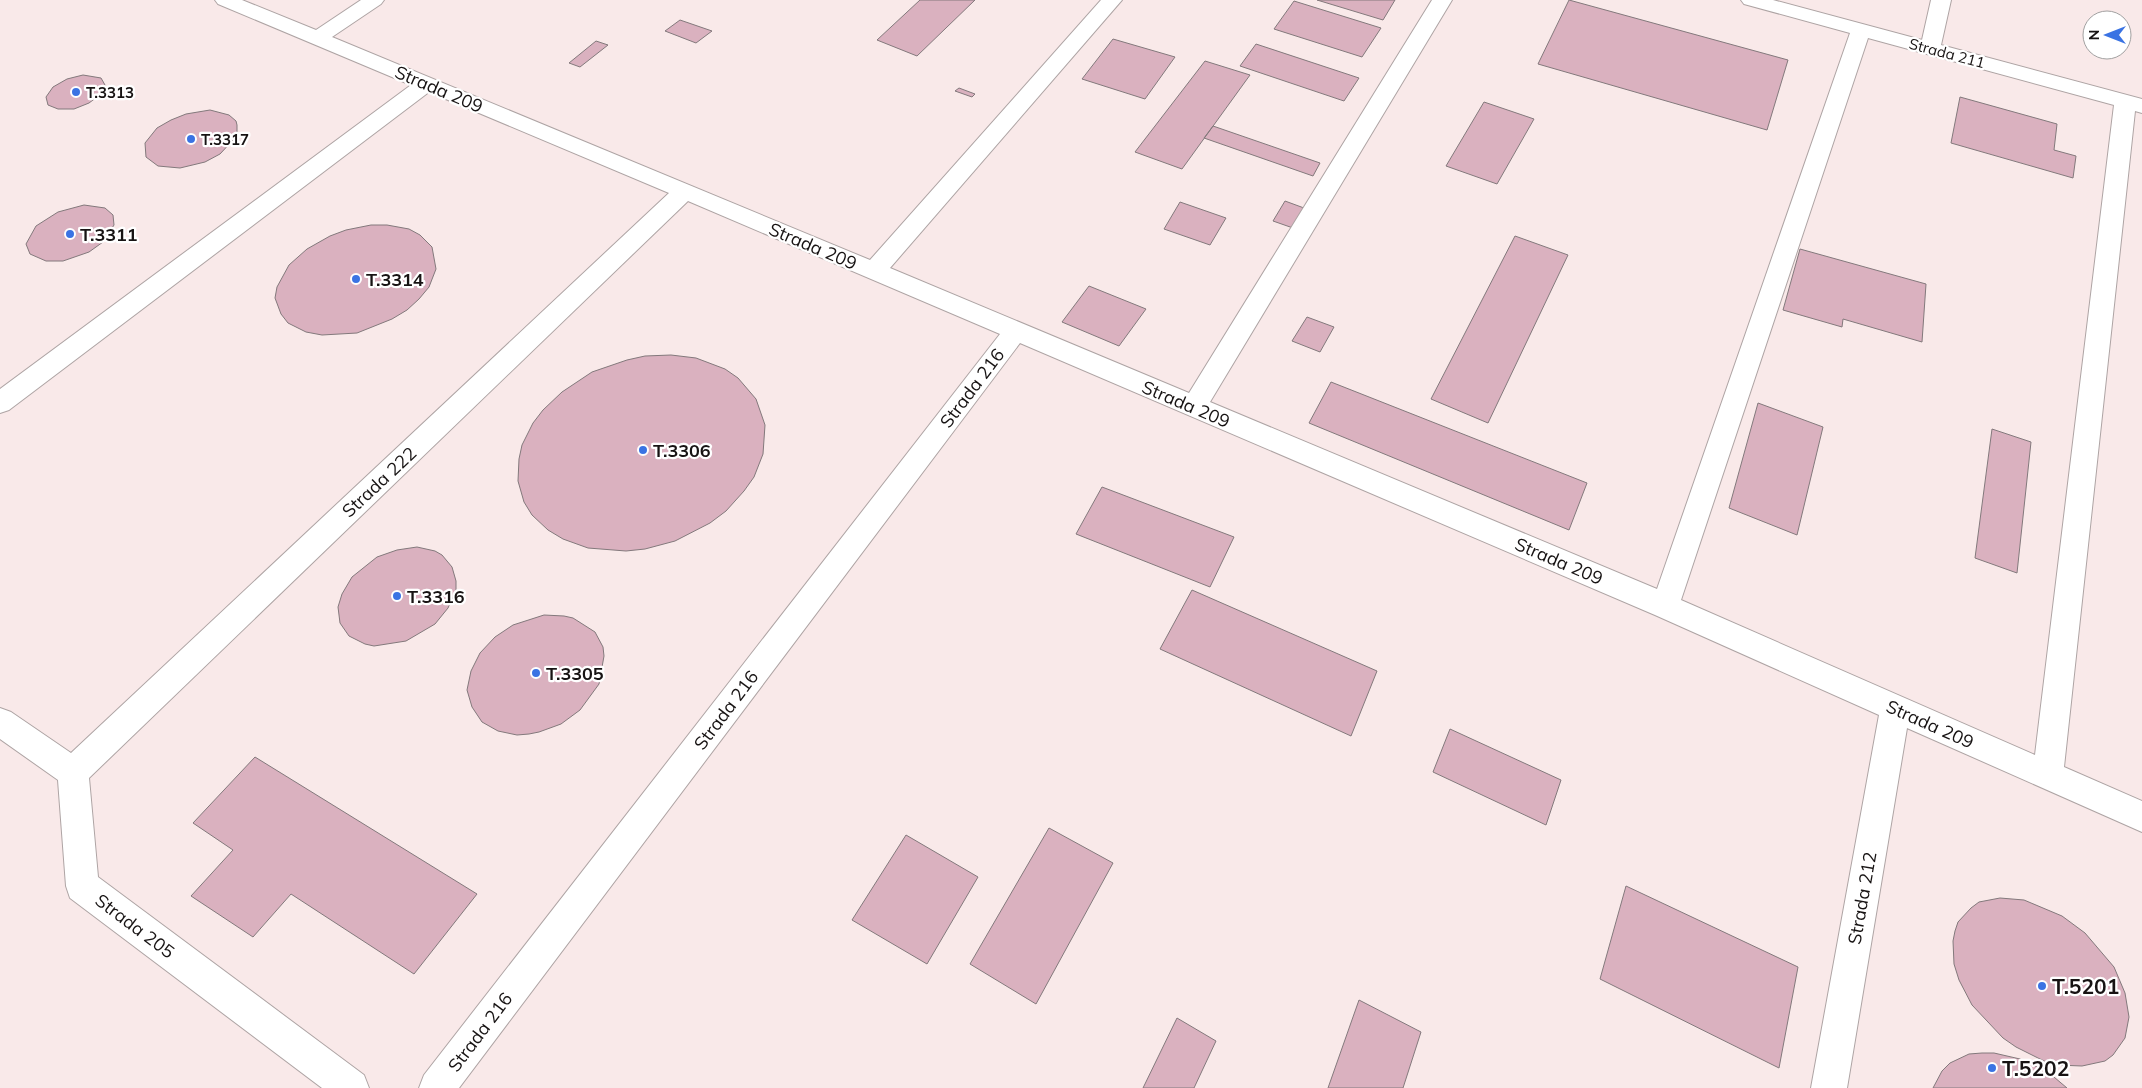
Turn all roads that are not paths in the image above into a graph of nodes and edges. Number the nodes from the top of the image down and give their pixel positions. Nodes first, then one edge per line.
1 (225, 0) edge
2 (374, 0) edge
3 (1112, 0) edge
4 (1442, 0) edge
5 (1752, 0) edge
6 (1941, 0) edge
7 (1861, 30) junction
8 (318, 38) junction
9 (1930, 49) junction
10 (426, 84) junction
11 (2134, 104) edge
12 (685, 191) junction
13 (873, 272) junction
14 (1015, 332) junction
15 (0, 403) edge
16 (1194, 408) junction
17 (1665, 606) junction
18 (1894, 709) junction
19 (0, 722) edge
20 (73, 772) junction
21 (2048, 776) junction
22 (2142, 817) edge
23 (351, 1088) edge
24 (437, 1088) edge
25 (1828, 1088) edge

1 - 8 lane, Strada 209
2 - 8 lane
3 - 13 lane
4 - 16 lane
5 - 7 lane, Strada 211
6 - 9 lane
7 - 9 lane, Strada 211
7 - 17 lane
8 - 10 lane, Strada 209
9 - 11 lane, Strada 211
10 - 12 lane, Strada 209
10 - 15 lane
11 - 21 lane
12 - 13 lane, Strada 209
12 - 20 lane, Strada 222
13 - 14 lane, Strada 209
14 - 16 lane, Strada 209
14 - 24 lane, Strada 216
16 - 17 lane, Strada 209
17 - 18 lane, Strada 209
18 - 21 lane, Strada 209
18 - 25 lane, Strada 212
19 - 20 lane
20 - 23 lane, Strada 205
21 - 22 lane, Strada 209

